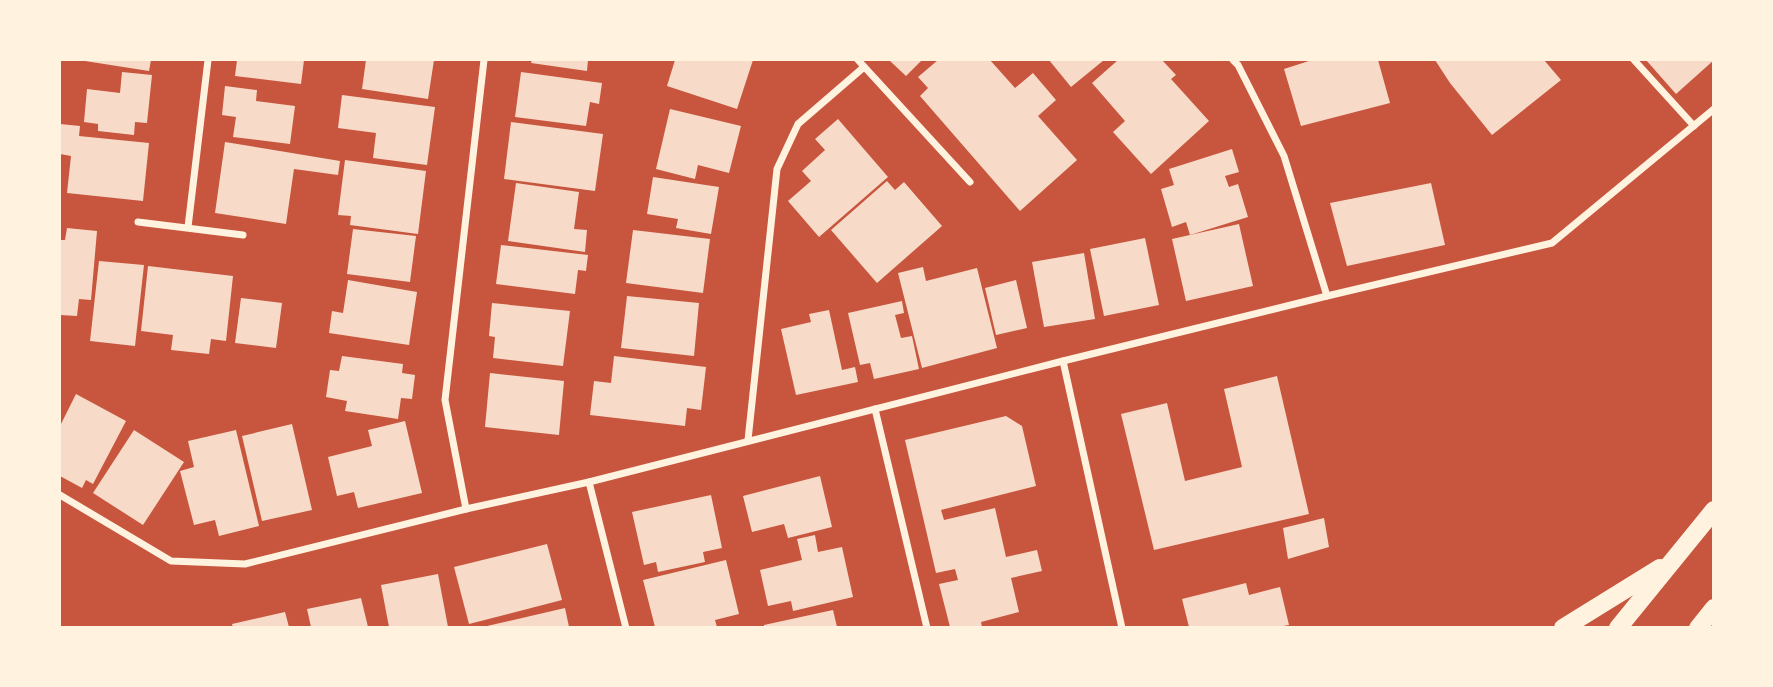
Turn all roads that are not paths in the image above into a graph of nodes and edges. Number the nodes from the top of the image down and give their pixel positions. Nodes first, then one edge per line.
1 (208, 60) edge
2 (484, 60) edge
3 (858, 60) edge
4 (1233, 60) edge
5 (1634, 60) edge
6 (864, 67) junction
7 (1713, 109) edge
8 (1694, 126) junction
9 (970, 182) dead end
10 (138, 222) dead end
11 (188, 227) junction
12 (243, 234) dead end
13 (1327, 296) junction
14 (1063, 361) junction
15 (875, 409) junction
16 (748, 440) junction
17 (589, 482) junction
18 (60, 495) edge
19 (466, 509) junction
20 (1713, 510) edge
21 (1672, 561) junction
22 (1713, 608) edge
23 (626, 628) edge
24 (927, 628) edge
25 (1122, 628) edge
26 (1563, 628) edge
27 (1618, 628) edge
28 (1698, 628) edge

1 - 11 street
2 - 19 street
3 - 6 street
4 - 13 street
5 - 8 street
6 - 9 street
6 - 16 street
7 - 8 street
8 - 13 street
10 - 11 street
11 - 12 street
13 - 14 street
14 - 15 street
14 - 25 street
15 - 16 street
15 - 24 street
16 - 17 street
17 - 19 street
17 - 23 street
18 - 19 street
20 - 21 main road
21 - 26 main road
21 - 27 main road
22 - 28 main road

